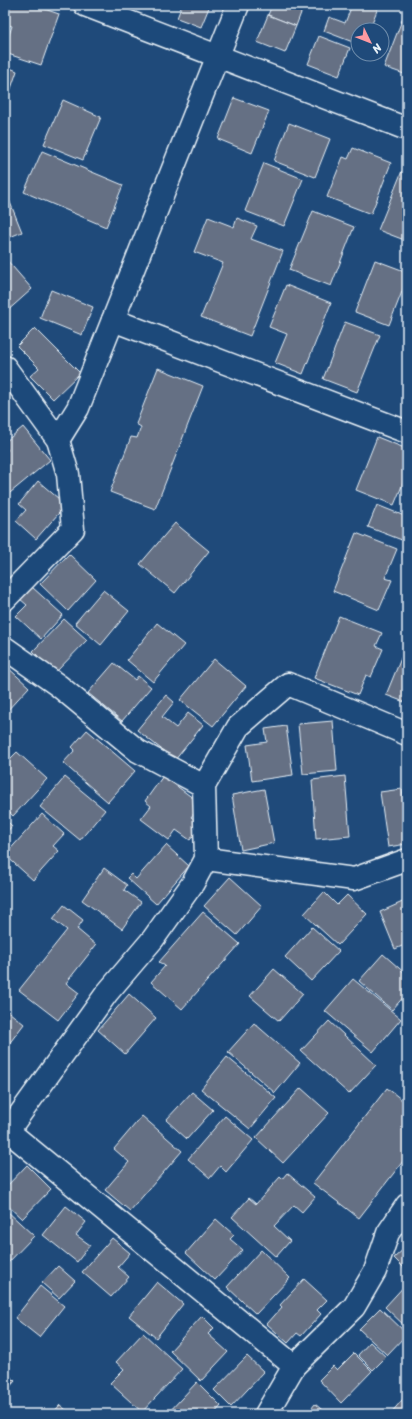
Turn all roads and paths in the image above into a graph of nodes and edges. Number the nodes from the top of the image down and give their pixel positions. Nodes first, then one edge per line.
1 (85, 5) edge
2 (238, 5) edge
3 (218, 56) junction
4 (407, 129) edge
5 (113, 320) junction
6 (5, 367) edge
7 (407, 432) edge
8 (58, 440) junction
9 (5, 599) edge
10 (5, 648) edge
11 (407, 734) edge
12 (204, 786) junction
13 (206, 859) junction
14 (407, 860) edge
15 (7, 1133) edge
16 (407, 1205) edge
17 (294, 1366) junction
18 (266, 1414) edge

1 - 3 street
2 - 3 street
3 - 4 street
3 - 5 street
5 - 7 street
5 - 8 street
6 - 8 street
8 - 9 street
10 - 12 street
11 - 12 street
12 - 13 street
13 - 14 street
13 - 15 street
15 - 17 street
16 - 17 street
17 - 18 street

